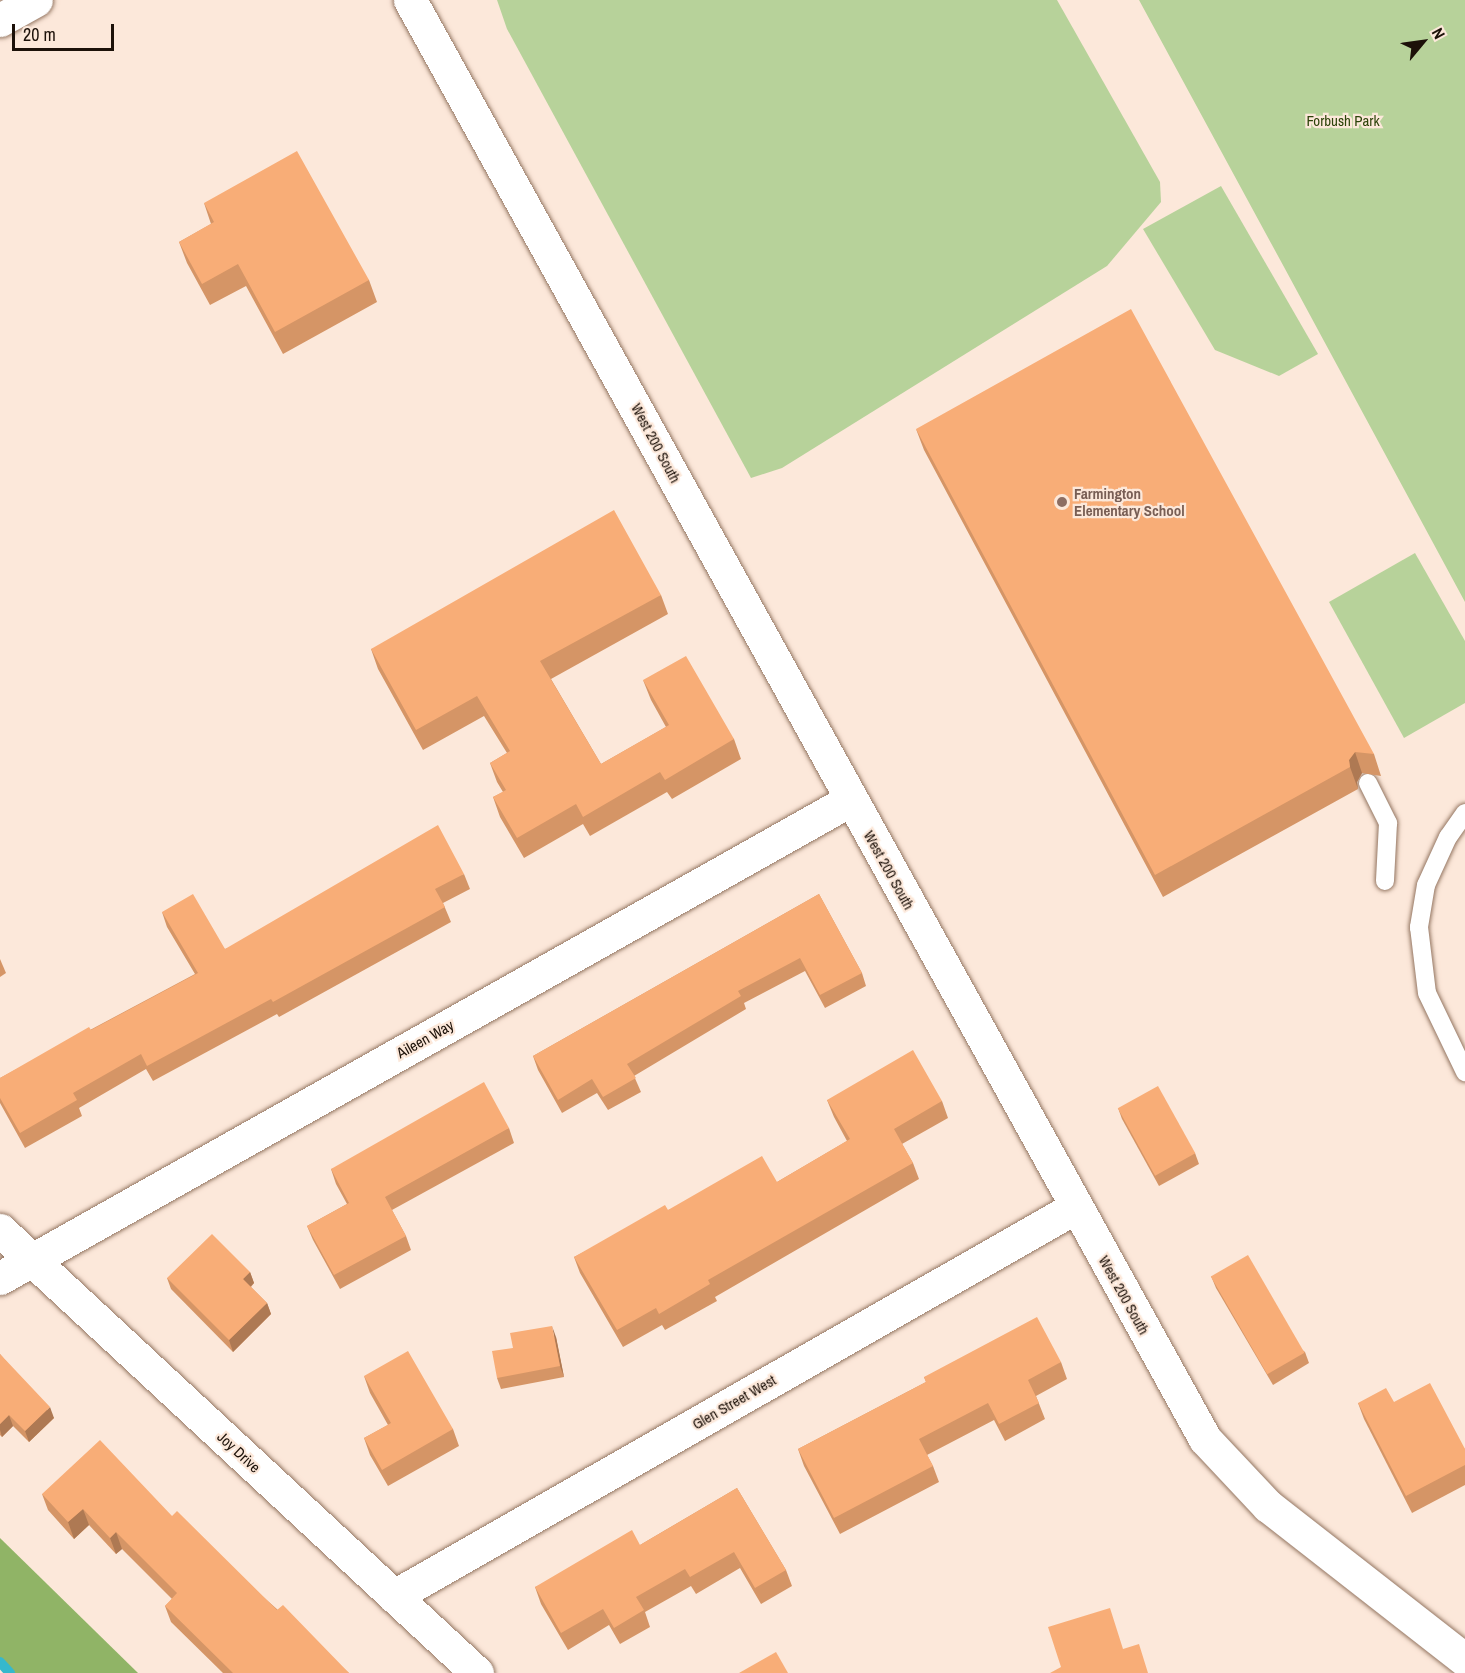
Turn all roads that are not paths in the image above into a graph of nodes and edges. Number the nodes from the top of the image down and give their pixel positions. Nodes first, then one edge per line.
1 (36, 0) edge
2 (410, 0) edge
3 (0, 20) edge
4 (1368, 783) edge
5 (850, 800) junction
6 (1465, 813) edge
7 (1385, 880) dead end
8 (1465, 1072) edge
9 (1074, 1208) junction
10 (0, 1230) edge
11 (32, 1260) junction
12 (0, 1278) edge
13 (394, 1596) junction
14 (1465, 1660) edge
15 (477, 1673) edge

1 - 3 street
2 - 5 street, West 200 South
4 - 7 lane
5 - 9 street, West 200 South
5 - 11 street, Aileen Way
6 - 8 lane
9 - 13 street, Glen Street West
9 - 14 street, West 200 South
10 - 11 street, Joy Drive
11 - 12 street, Aileen Way
11 - 13 street, Joy Drive
13 - 15 street, Joy Drive

